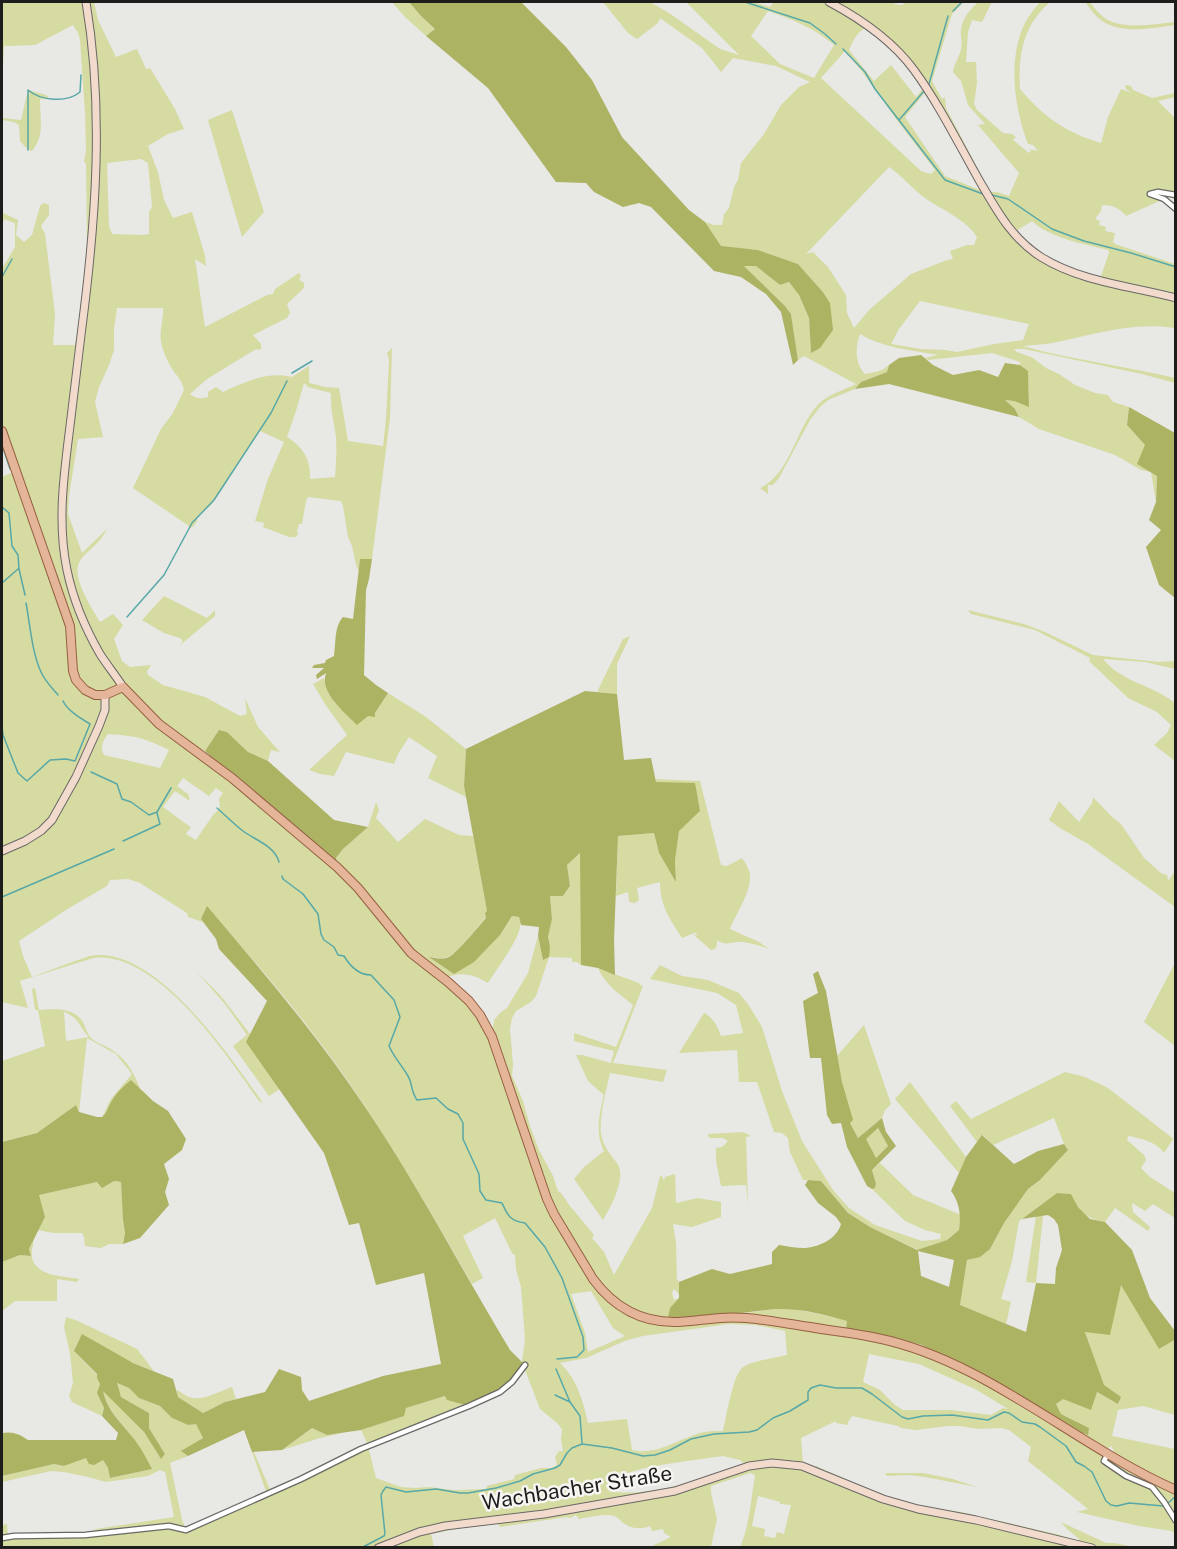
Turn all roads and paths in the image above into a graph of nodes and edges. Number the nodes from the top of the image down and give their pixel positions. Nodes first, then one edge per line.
1 (86, 2) edge
2 (830, 2) edge
3 (1176, 195) edge
4 (1176, 209) edge
5 (1176, 298) edge
6 (2, 431) edge
7 (110, 668) junction
8 (123, 687) junction
9 (108, 694) junction
10 (2, 851) edge
11 (525, 1365) dead end
12 (1107, 1455) junction
13 (1176, 1490) edge
14 (1176, 1521) edge
15 (2, 1538) edge
16 (378, 1548) edge
17 (1092, 1548) edge

1 - 7 street
2 - 5 street
3 - 4 street
6 - 9 main road
7 - 8 street
7 - 9 street
8 - 9 main road
8 - 12 main road
9 - 10 street
11 - 15 street
12 - 13 main road
12 - 14 street
16 - 17 street, Wachbacher Straße

